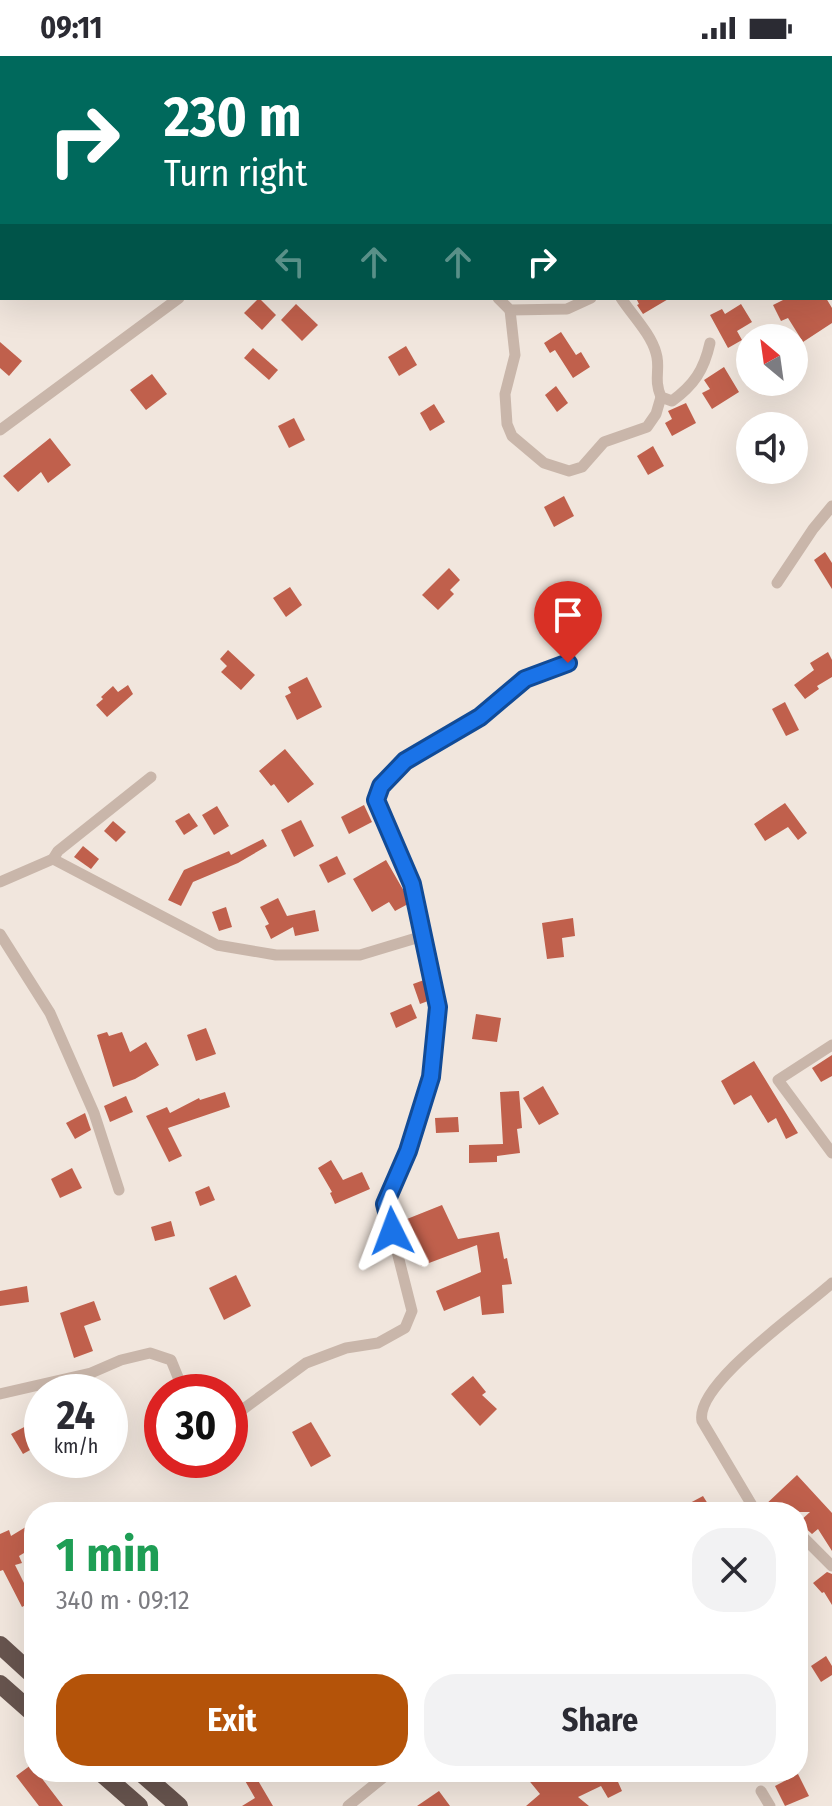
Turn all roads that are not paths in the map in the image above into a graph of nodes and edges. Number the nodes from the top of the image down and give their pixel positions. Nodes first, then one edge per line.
1 (176, 300) edge
2 (500, 300) edge
3 (587, 300) edge
4 (622, 300) edge
5 (510, 310) junction
6 (710, 343) dead end
7 (661, 397) junction
8 (0, 430) edge
9 (832, 506) edge
10 (777, 583) dead end
11 (568, 663) dead end
12 (151, 777) dead end
13 (53, 859) junction
14 (0, 882) edge
15 (0, 934) edge
16 (423, 936) junction
17 (832, 1045) edge
18 (832, 1153) edge
19 (119, 1190) dead end
20 (832, 1283) edge
21 (177, 1374) edge
22 (0, 1394) edge
23 (248, 1406) edge
24 (750, 1502) edge
25 (808, 1542) edge
26 (832, 1566) edge
27 (0, 1645) edge
28 (24, 1667) edge
29 (0, 1684) edge
30 (24, 1705) edge
31 (111, 1782) edge
32 (151, 1782) edge
33 (378, 1782) edge
34 (761, 1791) dead end
35 (139, 1806) edge
36 (179, 1806) edge
37 (348, 1806) edge
38 (770, 1806) edge

1 - 8 street
2 - 5 street
3 - 5 street
4 - 7 street
5 - 7 street
6 - 7 street
9 - 10 street
11 - 16 street
12 - 13 street
13 - 14 street
13 - 16 street
15 - 19 street
16 - 23 street
17 - 18 street
20 - 24 street
21 - 22 street
25 - 26 street
27 - 28 highway
29 - 30 highway
31 - 35 highway
32 - 36 highway
33 - 37 street
34 - 38 street

